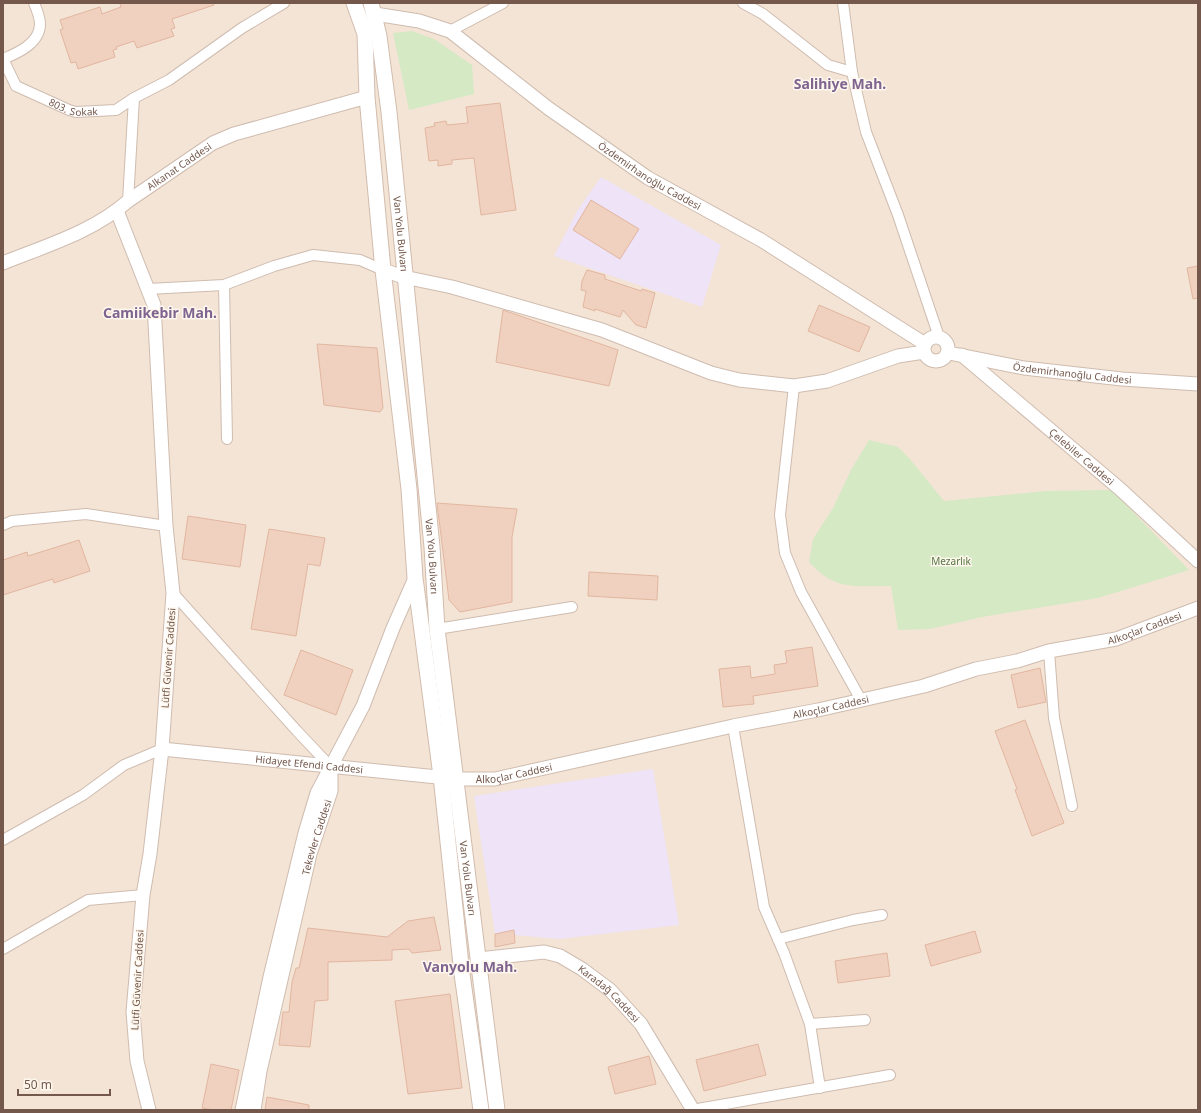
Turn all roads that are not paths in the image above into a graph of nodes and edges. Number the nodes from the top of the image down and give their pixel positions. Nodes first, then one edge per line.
1 (34, 3) edge
2 (284, 3) edge
3 (354, 3) edge
4 (503, 3) edge
5 (743, 3) edge
6 (843, 3) edge
7 (373, 9) edge
8 (450, 31) junction
9 (3, 59) edge
10 (852, 72) junction
11 (367, 97) junction
12 (134, 98) junction
13 (128, 201) junction
14 (117, 211) junction
15 (3, 263) edge
16 (383, 270) junction
17 (404, 277) junction
18 (224, 285) junction
19 (148, 289) junction
20 (939, 337) junction
21 (925, 348) junction
22 (948, 352) junction
23 (962, 355) junction
24 (1198, 384) edge
25 (794, 386) junction
26 (227, 439) dead end
27 (3, 525) edge
28 (166, 526) junction
29 (1198, 561) edge
30 (415, 578) junction
31 (173, 593) junction
32 (572, 607) dead end
33 (1198, 608) edge
34 (437, 629) junction
35 (1049, 650) junction
36 (861, 700) junction
37 (733, 726) junction
38 (162, 749) junction
39 (331, 767) junction
40 (441, 776) junction
41 (457, 779) junction
42 (1072, 806) dead end
43 (3, 840) edge
44 (143, 895) junction
45 (882, 915) dead end
46 (778, 939) junction
47 (3, 949) edge
48 (479, 959) junction
49 (865, 1020) dead end
50 (810, 1024) junction
51 (890, 1075) dead end
52 (820, 1088) junction
53 (149, 1110) edge
54 (242, 1110) edge
55 (254, 1110) edge
56 (481, 1110) edge
57 (497, 1110) edge
58 (693, 1110) edge

1 - 9 street, 803. Sokak
2 - 12 street, 803. Sokak
3 - 11 main road
4 - 8 street
5 - 10 street
6 - 10 street
7 - 8 street, Özdemirhanoğlu Caddesi
7 - 17 main road, Van Yolu Bulvarı
8 - 21 street, Özdemirhanoğlu Caddesi
9 - 12 street, 803. Sokak
10 - 20 street
11 - 13 street, Alkanat Caddesi
11 - 16 main road
12 - 13 street
13 - 14 street, Alkanat Caddesi
14 - 15 street, Alkanat Caddesi
14 - 19 street, Lütfi Güvenir Caddesi
16 - 17 street
16 - 18 street
16 - 30 main road
17 - 25 street
17 - 34 main road, Van Yolu Bulvarı
18 - 19 street
18 - 26 street
19 - 28 street, Lütfi Güvenir Caddesi
20 - 21 street
20 - 22 street
21 - 22 street
21 - 25 street
22 - 23 street, Özdemirhanoğlu Caddesi
23 - 24 street, Özdemirhanoğlu Caddesi
23 - 29 street, Çelebiler Caddesi
25 - 36 street
27 - 28 street
28 - 31 street, Lütfi Güvenir Caddesi
30 - 39 street, Tekevler Caddesi
30 - 40 main road
31 - 38 street, Lütfi Güvenir Caddesi
31 - 39 street
32 - 34 street
33 - 35 street, Alkoçlar Caddesi
34 - 41 main road, Van Yolu Bulvarı
35 - 36 street, Alkoçlar Caddesi
35 - 42 street
36 - 37 street, Alkoçlar Caddesi
37 - 41 street, Alkoçlar Caddesi
37 - 46 street
38 - 39 street, Hidayet Efendi Caddesi
38 - 43 street
38 - 44 street, Lütfi Güvenir Caddesi
39 - 40 street, Hidayet Efendi Caddesi
39 - 54 street
39 - 55 street, Tekevler Caddesi
40 - 41 street, Hidayet Efendi Caddesi
40 - 56 main road
41 - 48 main road, Van Yolu Bulvarı
44 - 47 street
44 - 53 street, Lütfi Güvenir Caddesi
45 - 46 street
46 - 50 street
48 - 57 main road, Van Yolu Bulvarı
48 - 58 street, Karadağ Caddesi
49 - 50 street
50 - 52 street
51 - 52 street
52 - 58 street

